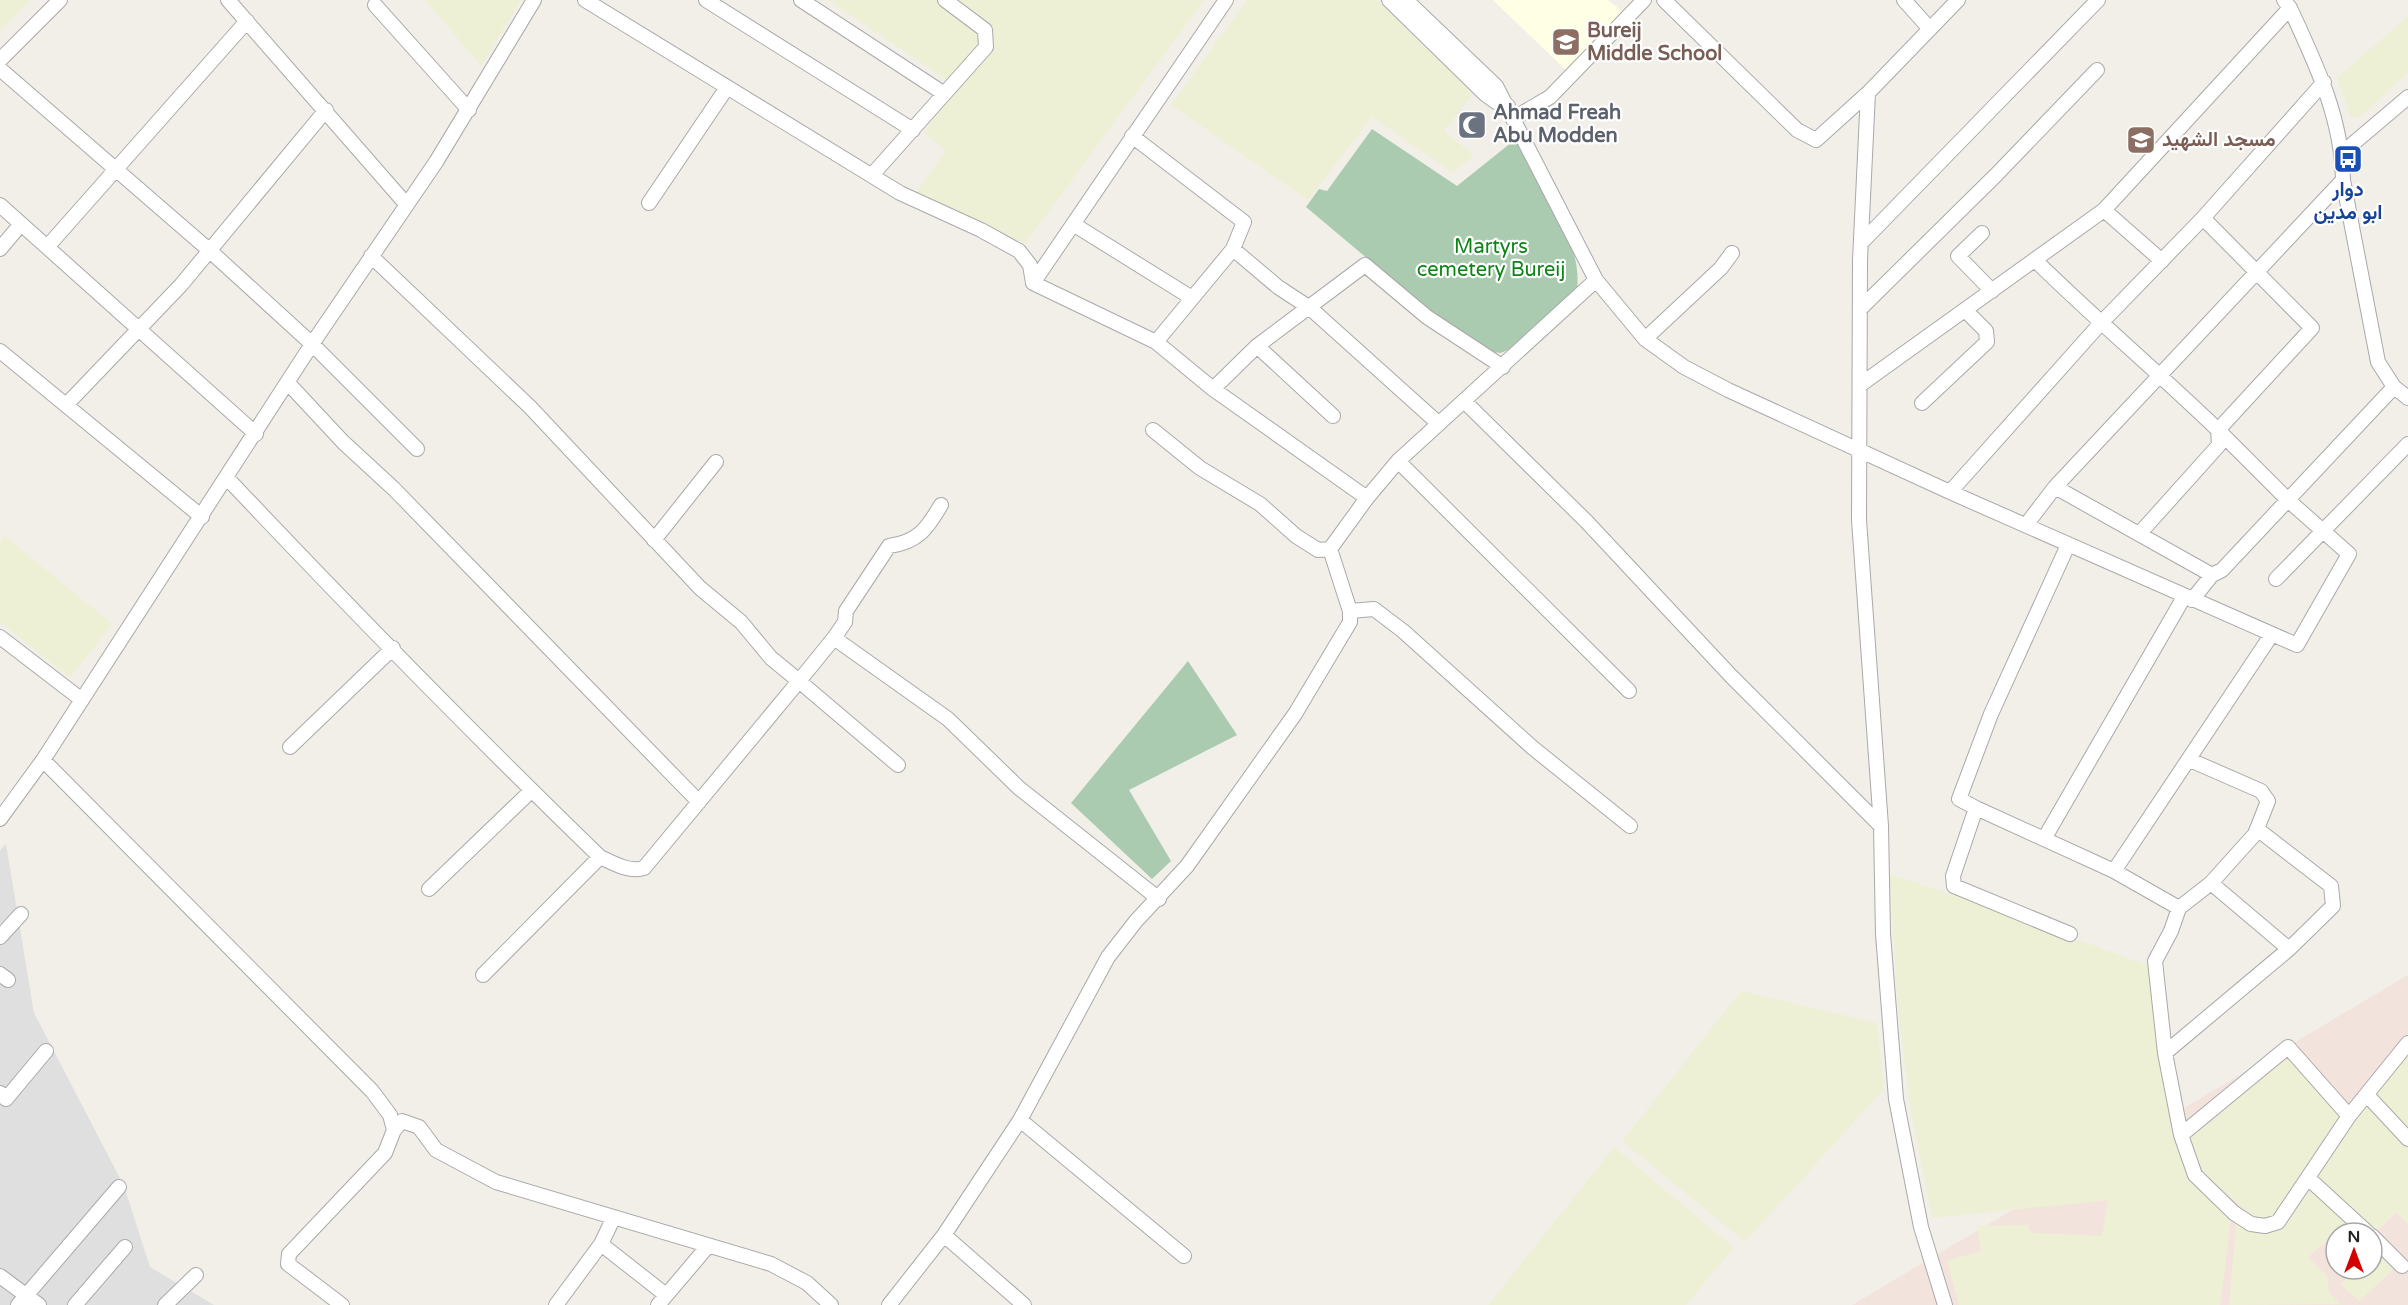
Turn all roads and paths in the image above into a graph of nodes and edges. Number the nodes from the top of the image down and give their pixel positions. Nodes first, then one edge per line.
1 (60, 0) edge
2 (228, 0) edge
3 (534, 0) edge
4 (585, 0) edge
5 (706, 0) edge
6 (801, 0) edge
7 (945, 0) edge
8 (1226, 0) edge
9 (1389, 0) edge
10 (1406, 0) edge
11 (1644, 0) edge
12 (1664, 0) edge
13 (1904, 0) edge
14 (1958, 0) edge
15 (2098, 0) edge
16 (2287, 4) edge
17 (375, 5) dead end
18 (247, 21) junction
19 (1930, 29) junction
20 (0, 60) edge
21 (0, 69) edge
22 (2097, 70) dead end
23 (2324, 82) junction
24 (726, 89) junction
25 (943, 93) junction
26 (1868, 93) junction
27 (2406, 105) edge
28 (326, 110) junction
29 (469, 110) junction
30 (1511, 112) junction
31 (913, 130) junction
32 (1132, 136) junction
33 (2342, 153) junction
34 (117, 170) junction
35 (872, 175) junction
36 (2343, 180) junction
37 (649, 203) dead end
38 (406, 204) junction
39 (0, 206) edge
40 (2104, 210) junction
41 (2203, 218) junction
42 (21, 224) junction
43 (1073, 224) junction
44 (1982, 232) dead end
45 (1861, 243) junction
46 (48, 246) junction
47 (0, 249) edge
48 (1233, 249) junction
49 (209, 250) junction
50 (1732, 253) dead end
51 (371, 256) junction
52 (2036, 261) junction
53 (2162, 261) junction
54 (2259, 272) junction
55 (1596, 280) junction
56 (1033, 283) junction
57 (1992, 291) junction
58 (1192, 298) junction
59 (1310, 308) junction
60 (1860, 309) junction
61 (1966, 311) junction
62 (2100, 324) junction
63 (138, 328) junction
64 (1645, 339) junction
65 (1156, 342) junction
66 (312, 344) junction
67 (1257, 346) junction
68 (0, 351) edge
69 (1503, 367) junction
70 (2160, 373) junction
71 (288, 383) junction
72 (1860, 385) junction
73 (2394, 387) junction
74 (1213, 389) junction
75 (2408, 398) edge
76 (1464, 401) junction
77 (1922, 404) dead end
78 (66, 405) junction
79 (1332, 416) dead end
80 (1438, 423) junction
81 (1153, 430) dead end
82 (2218, 430) junction
83 (256, 434) junction
84 (2408, 444) edge
85 (417, 449) dead end
86 (1858, 450) junction
87 (1398, 461) junction
88 (716, 462) dead end
89 (227, 478) junction
90 (2055, 487) junction
91 (1950, 492) junction
92 (1367, 498) junction
93 (2289, 501) junction
94 (941, 505) dead end
95 (202, 517) junction
96 (2026, 525) junction
97 (2323, 531) junction
98 (2140, 533) junction
99 (654, 540) junction
100 (2068, 545) junction
101 (1330, 549) junction
102 (2212, 575) junction
103 (2276, 579) dead end
104 (2188, 599) junction
105 (1350, 611) junction
106 (2272, 634) junction
107 (0, 637) edge
108 (834, 638) junction
109 (393, 648) junction
110 (799, 681) junction
111 (1629, 691) dead end
112 (82, 700) junction
113 (290, 747) dead end
114 (43, 760) junction
115 (2190, 760) junction
116 (898, 765) dead end
117 (531, 791) junction
118 (699, 802) junction
119 (1976, 808) junction
120 (0, 819) edge
121 (1630, 826) dead end
122 (1881, 826) junction
123 (2254, 834) junction
124 (2044, 839) junction
125 (600, 857) junction
126 (2114, 871) junction
127 (2211, 883) junction
128 (429, 889) dead end
129 (1159, 899) junction
130 (2179, 908) junction
131 (21, 914) dead end
132 (2070, 934) dead end
133 (0, 937) edge
134 (2289, 949) junction
135 (483, 975) dead end
136 (2408, 1043) edge
137 (46, 1052) dead end
138 (2165, 1053) junction
139 (0, 1093) edge
140 (2367, 1095) junction
141 (2349, 1116) junction
142 (1020, 1120) junction
143 (394, 1130) junction
144 (2181, 1135) junction
145 (2408, 1139) edge
146 (2308, 1178) junction
147 (119, 1186) dead end
148 (614, 1217) junction
149 (2355, 1221) edge
150 (944, 1235) junction
151 (601, 1244) junction
152 (708, 1246) junction
153 (125, 1247) dead end
154 (2384, 1248) edge
155 (1184, 1256) dead end
156 (2402, 1266) dead end
157 (196, 1275) dead end
158 (0, 1276) edge
159 (21, 1300) edge
160 (662, 1300) edge
161 (39, 1305) edge
162 (75, 1305) edge
163 (165, 1305) edge
164 (342, 1305) edge
165 (556, 1305) edge
166 (831, 1305) edge
167 (889, 1305) edge
168 (1024, 1305) edge
169 (1945, 1305) edge

1 - 20 street
2 - 18 street
3 - 29 street
4 - 24 street
5 - 31 street
6 - 25 street
7 - 25 street
8 - 32 street
9 - 30 street
10 - 30 street
11 - 30 street
12 - 26 street
13 - 19 street
14 - 19 street
15 - 45 street
16 - 23 street
16 - 40 street
17 - 29 street
18 - 28 street
18 - 34 street
19 - 26 street
21 - 34 street
22 - 60 street
23 - 33 street
23 - 41 street
24 - 35 street
24 - 37 street
25 - 31 street
26 - 45 street
27 - 33 street
28 - 38 street
28 - 49 street
29 - 38 street
30 - 55 street
31 - 35 street
32 - 43 street
32 - 48 street
33 - 36 street
34 - 46 street
34 - 49 street
35 - 56 street
36 - 54 street
36 - 73 street
38 - 51 street
39 - 42 street
40 - 52 street
40 - 53 street
41 - 53 street
41 - 54 street
42 - 46 street
42 - 47 street
43 - 56 street
43 - 58 street
44 - 57 street
45 - 60 street
46 - 63 street
48 - 58 street
48 - 59 street
49 - 63 street
49 - 66 street
50 - 64 street
51 - 66 street
51 - 99 street
52 - 57 street
52 - 62 street
53 - 62 street
54 - 70 street
54 - 82 street
55 - 64 street
55 - 69 street
56 - 65 street
57 - 61 street
58 - 65 street
59 - 67 street
59 - 69 street
59 - 80 street
60 - 72 street
61 - 72 street
61 - 77 street
62 - 70 street
62 - 91 street
63 - 78 street
63 - 83 street
64 - 86 street
65 - 74 street
66 - 71 street
66 - 85 street
67 - 74 street
67 - 79 street
68 - 78 street
69 - 76 street
70 - 82 street
70 - 90 street
71 - 83 street
71 - 118 street
72 - 86 street
73 - 75 street
73 - 93 street
74 - 92 street
76 - 80 street
76 - 122 street
78 - 95 street
80 - 87 street
81 - 101 street
82 - 93 street
82 - 98 street
83 - 89 street
84 - 97 street
86 - 91 street
86 - 122 street
87 - 92 street
87 - 111 street
88 - 99 street
89 - 95 street
89 - 109 street
90 - 96 street
90 - 98 street
91 - 96 street
92 - 101 street
93 - 97 street
93 - 102 street
94 - 108 street
95 - 112 street
96 - 100 street
97 - 103 street
97 - 106 street
98 - 102 street
99 - 110 street
100 - 104 street
100 - 119 street
101 - 105 street
102 - 104 street
104 - 106 street
104 - 124 street
105 - 121 street
105 - 129 street
106 - 115 street
107 - 112 street
108 - 110 street
108 - 129 street
109 - 113 street
109 - 117 street
110 - 116 street
110 - 118 street
112 - 114 street
114 - 120 street
114 - 143 street
115 - 123 street
115 - 126 street
117 - 125 street
117 - 128 street
118 - 125 street
119 - 124 street
119 - 132 street
122 - 169 street
123 - 127 street
123 - 134 street
124 - 126 street
125 - 135 street
126 - 130 street
127 - 130 street
127 - 134 street
129 - 142 street
130 - 138 street
131 - 133 street
134 - 138 street
136 - 140 street
137 - 139 street
138 - 144 street
140 - 141 street
140 - 145 street
141 - 144 street
141 - 146 street
142 - 150 street
142 - 155 street
143 - 148 street
143 - 164 street
144 - 146 street
146 - 149 street
147 - 159 street
148 - 151 street
148 - 152 street
150 - 167 street
150 - 168 street
151 - 160 street
151 - 165 street
152 - 160 street
152 - 166 street
153 - 162 street
154 - 156 street
157 - 163 street
158 - 159 street
159 - 161 street

